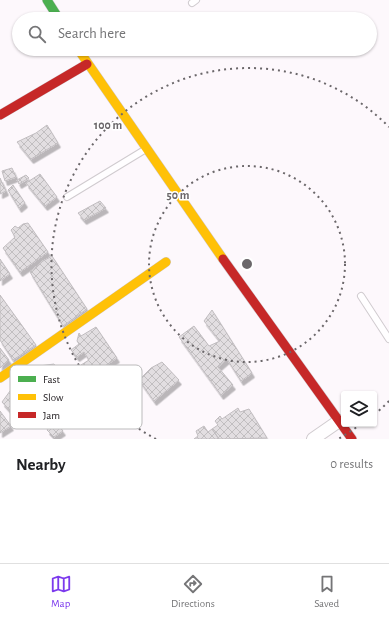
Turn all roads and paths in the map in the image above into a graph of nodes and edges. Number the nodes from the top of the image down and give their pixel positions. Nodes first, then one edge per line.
1 (47, 0) edge
2 (55, 12) edge
3 (82, 56) edge
4 (87, 64) junction
5 (0, 115) edge
6 (146, 149) junction
7 (67, 197) dead end
8 (166, 262) dead end
9 (361, 296) dead end
10 (389, 339) edge
11 (19, 365) edge
12 (10, 371) edge
13 (0, 378) edge
14 (339, 421) junction
15 (313, 439) edge
16 (352, 439) edge

1 - 2 street
3 - 4 street
4 - 5 street
4 - 6 street
6 - 7 lane
6 - 14 street
8 - 11 street
9 - 10 lane
12 - 13 street
14 - 15 street
14 - 16 street

